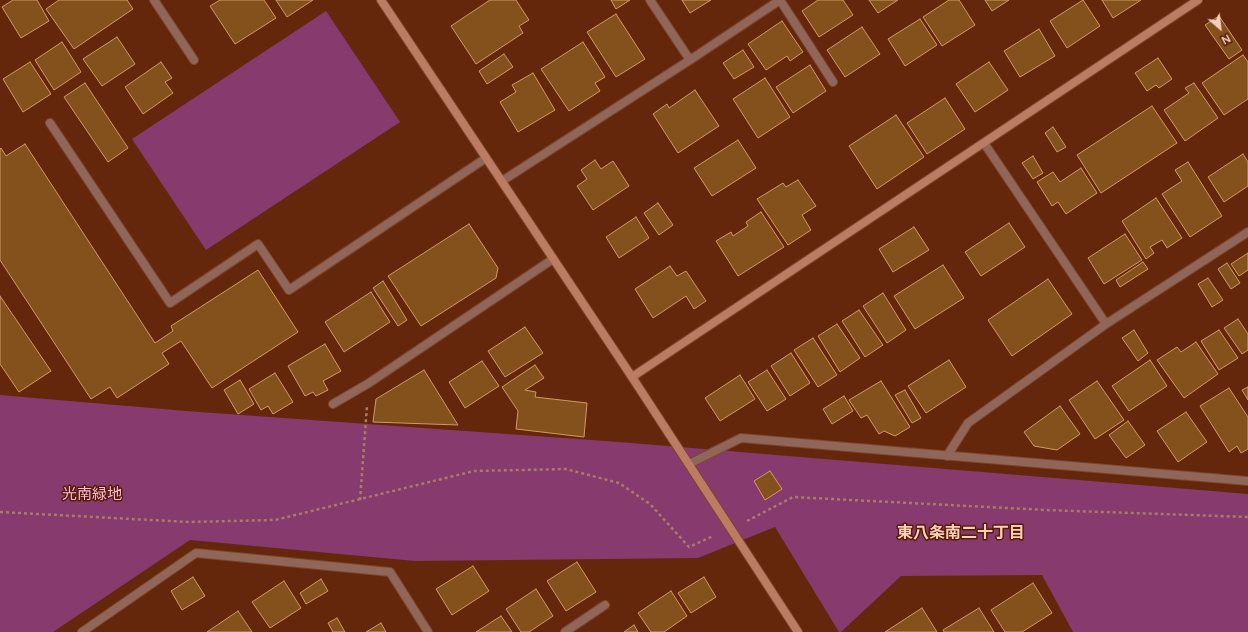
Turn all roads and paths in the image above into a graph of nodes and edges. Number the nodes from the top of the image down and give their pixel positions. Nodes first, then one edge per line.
1 (154, 0) edge
2 (381, 0) edge
3 (650, 0) edge
4 (780, 0) edge
5 (1198, 0) edge
6 (194, 60) dead end
7 (690, 60) junction
8 (833, 82) dead end
9 (50, 123) dead end
10 (984, 143) junction
11 (486, 158) junction
12 (502, 181) junction
13 (1248, 232) edge
14 (553, 259) junction
15 (1106, 324) junction
16 (632, 377) junction
17 (369, 383) junction
18 (332, 404) dead end
19 (947, 456) junction
20 (689, 464) junction
21 (1248, 481) edge
22 (360, 500) junction
23 (0, 512) edge
24 (1248, 517) edge
25 (730, 529) junction
26 (604, 605) dead end
27 (82, 632) edge
28 (428, 632) edge
29 (565, 632) edge
30 (798, 632) edge

1 - 6 street
2 - 11 street
3 - 7 street
4 - 7 street
4 - 8 street
5 - 10 street
7 - 12 street
9 - 11 street
10 - 15 street
10 - 16 street
11 - 12 street
12 - 14 street
13 - 15 street
14 - 16 street
14 - 17 street
15 - 19 street
16 - 20 street
17 - 18 street
17 - 22 path
19 - 20 street
19 - 21 street
20 - 25 street
22 - 23 path
22 - 25 path
24 - 25 path
25 - 30 street
26 - 29 street
27 - 28 street

